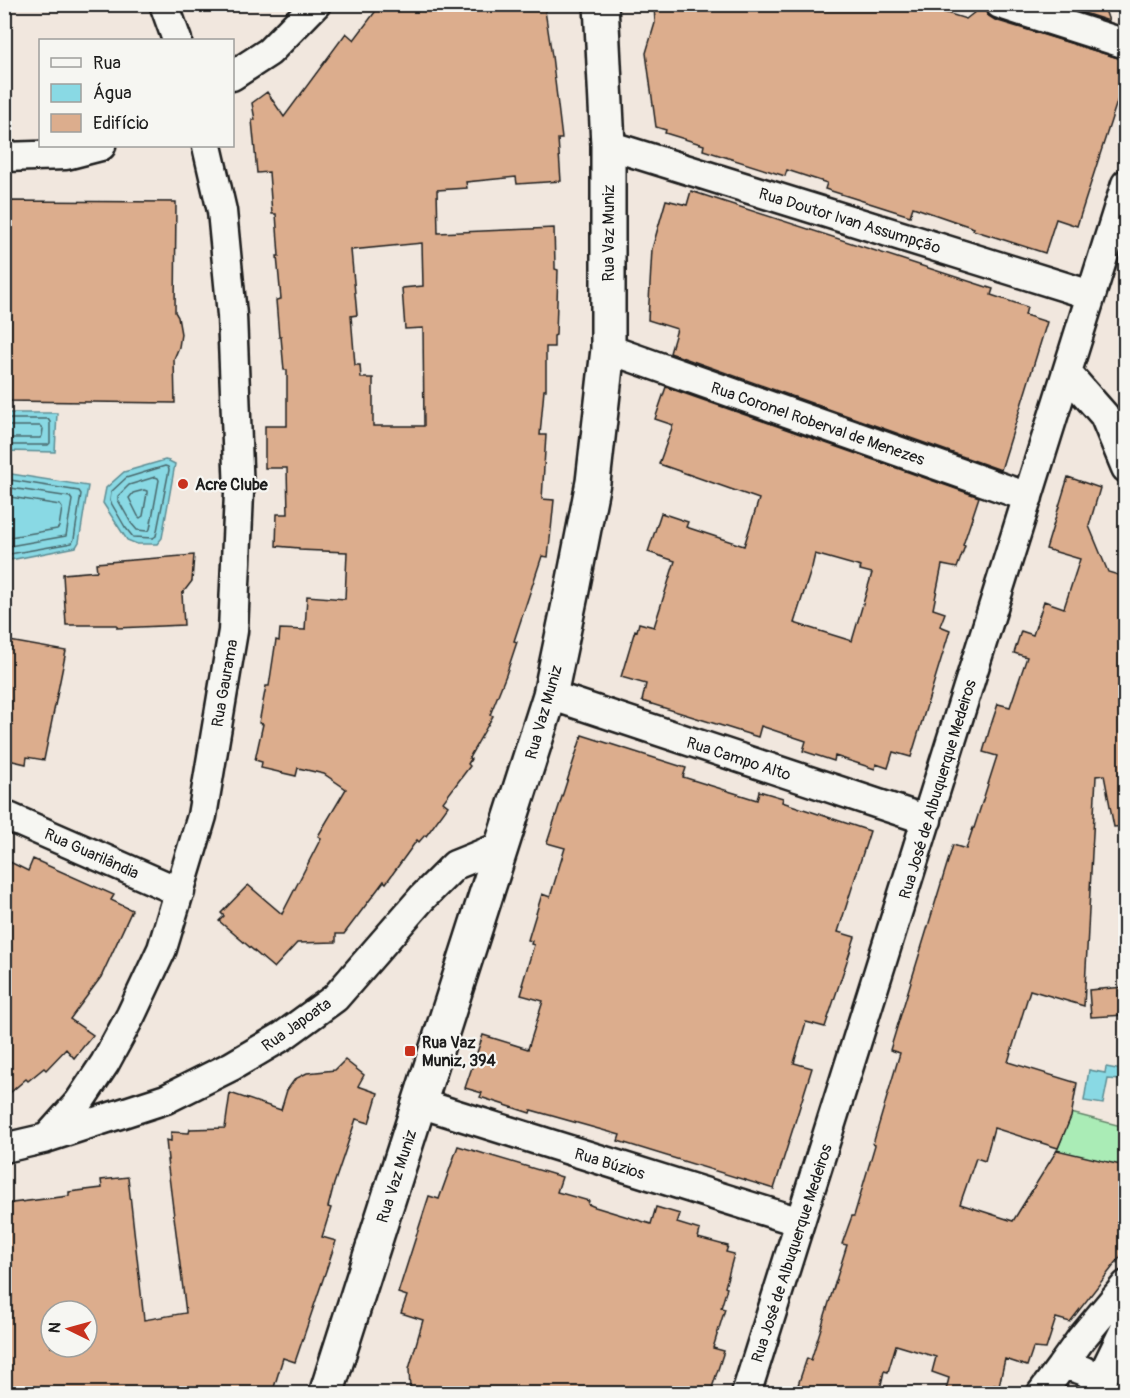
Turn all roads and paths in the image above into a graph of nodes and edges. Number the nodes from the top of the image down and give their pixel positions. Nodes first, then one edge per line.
1 (164, 4) edge
2 (316, 4) edge
3 (601, 4) edge
4 (1000, 4) edge
5 (177, 39) edge
6 (1125, 44) edge
7 (234, 75) edge
8 (608, 145) junction
9 (97, 147) edge
10 (207, 147) edge
11 (4, 157) edge
12 (1125, 184) edge
13 (1091, 295) junction
14 (608, 349) junction
15 (1067, 373) junction
16 (1125, 468) edge
17 (1028, 497) junction
18 (550, 695) junction
19 (4, 815) edge
20 (927, 820) junction
21 (502, 846) junction
22 (180, 892) junction
23 (419, 1103) junction
24 (47, 1138) junction
25 (4, 1148) edge
26 (800, 1222) junction
27 (1125, 1285) edge
28 (1125, 1326) edge
29 (1061, 1367) junction
30 (327, 1393) edge
31 (746, 1394) edge
32 (1041, 1394) edge
33 (1096, 1394) edge

1 - 5 street
2 - 7 street
3 - 8 street, Rua Vaz Muniz
4 - 6 street
8 - 13 street, Rua Doutor Ivan Assumpção
8 - 14 street, Rua Vaz Muniz
9 - 11 street
10 - 22 street, Rua Gaurama
12 - 13 street, Rua José de Albuquerque Medeiros
13 - 15 street, Rua José de Albuquerque Medeiros
14 - 17 street, Rua Coronel Roberval de Menezes
14 - 18 street, Rua Vaz Muniz
15 - 16 street
15 - 17 street, Rua José de Albuquerque Medeiros
17 - 20 street, Rua José de Albuquerque Medeiros
18 - 20 street, Rua Campo Alto
18 - 21 street, Rua Vaz Muniz
19 - 22 street, Rua Guarilândia
20 - 26 street, Rua José de Albuquerque Medeiros
21 - 23 street, Rua Vaz Muniz
21 - 24 street, Rua Japoata
22 - 24 street, Rua Gaurama
23 - 26 street, Rua Búzios
23 - 30 street, Rua Vaz Muniz
24 - 25 street
26 - 31 street, Rua José de Albuquerque Medeiros
27 - 29 street
28 - 33 street
29 - 32 street
29 - 33 street

